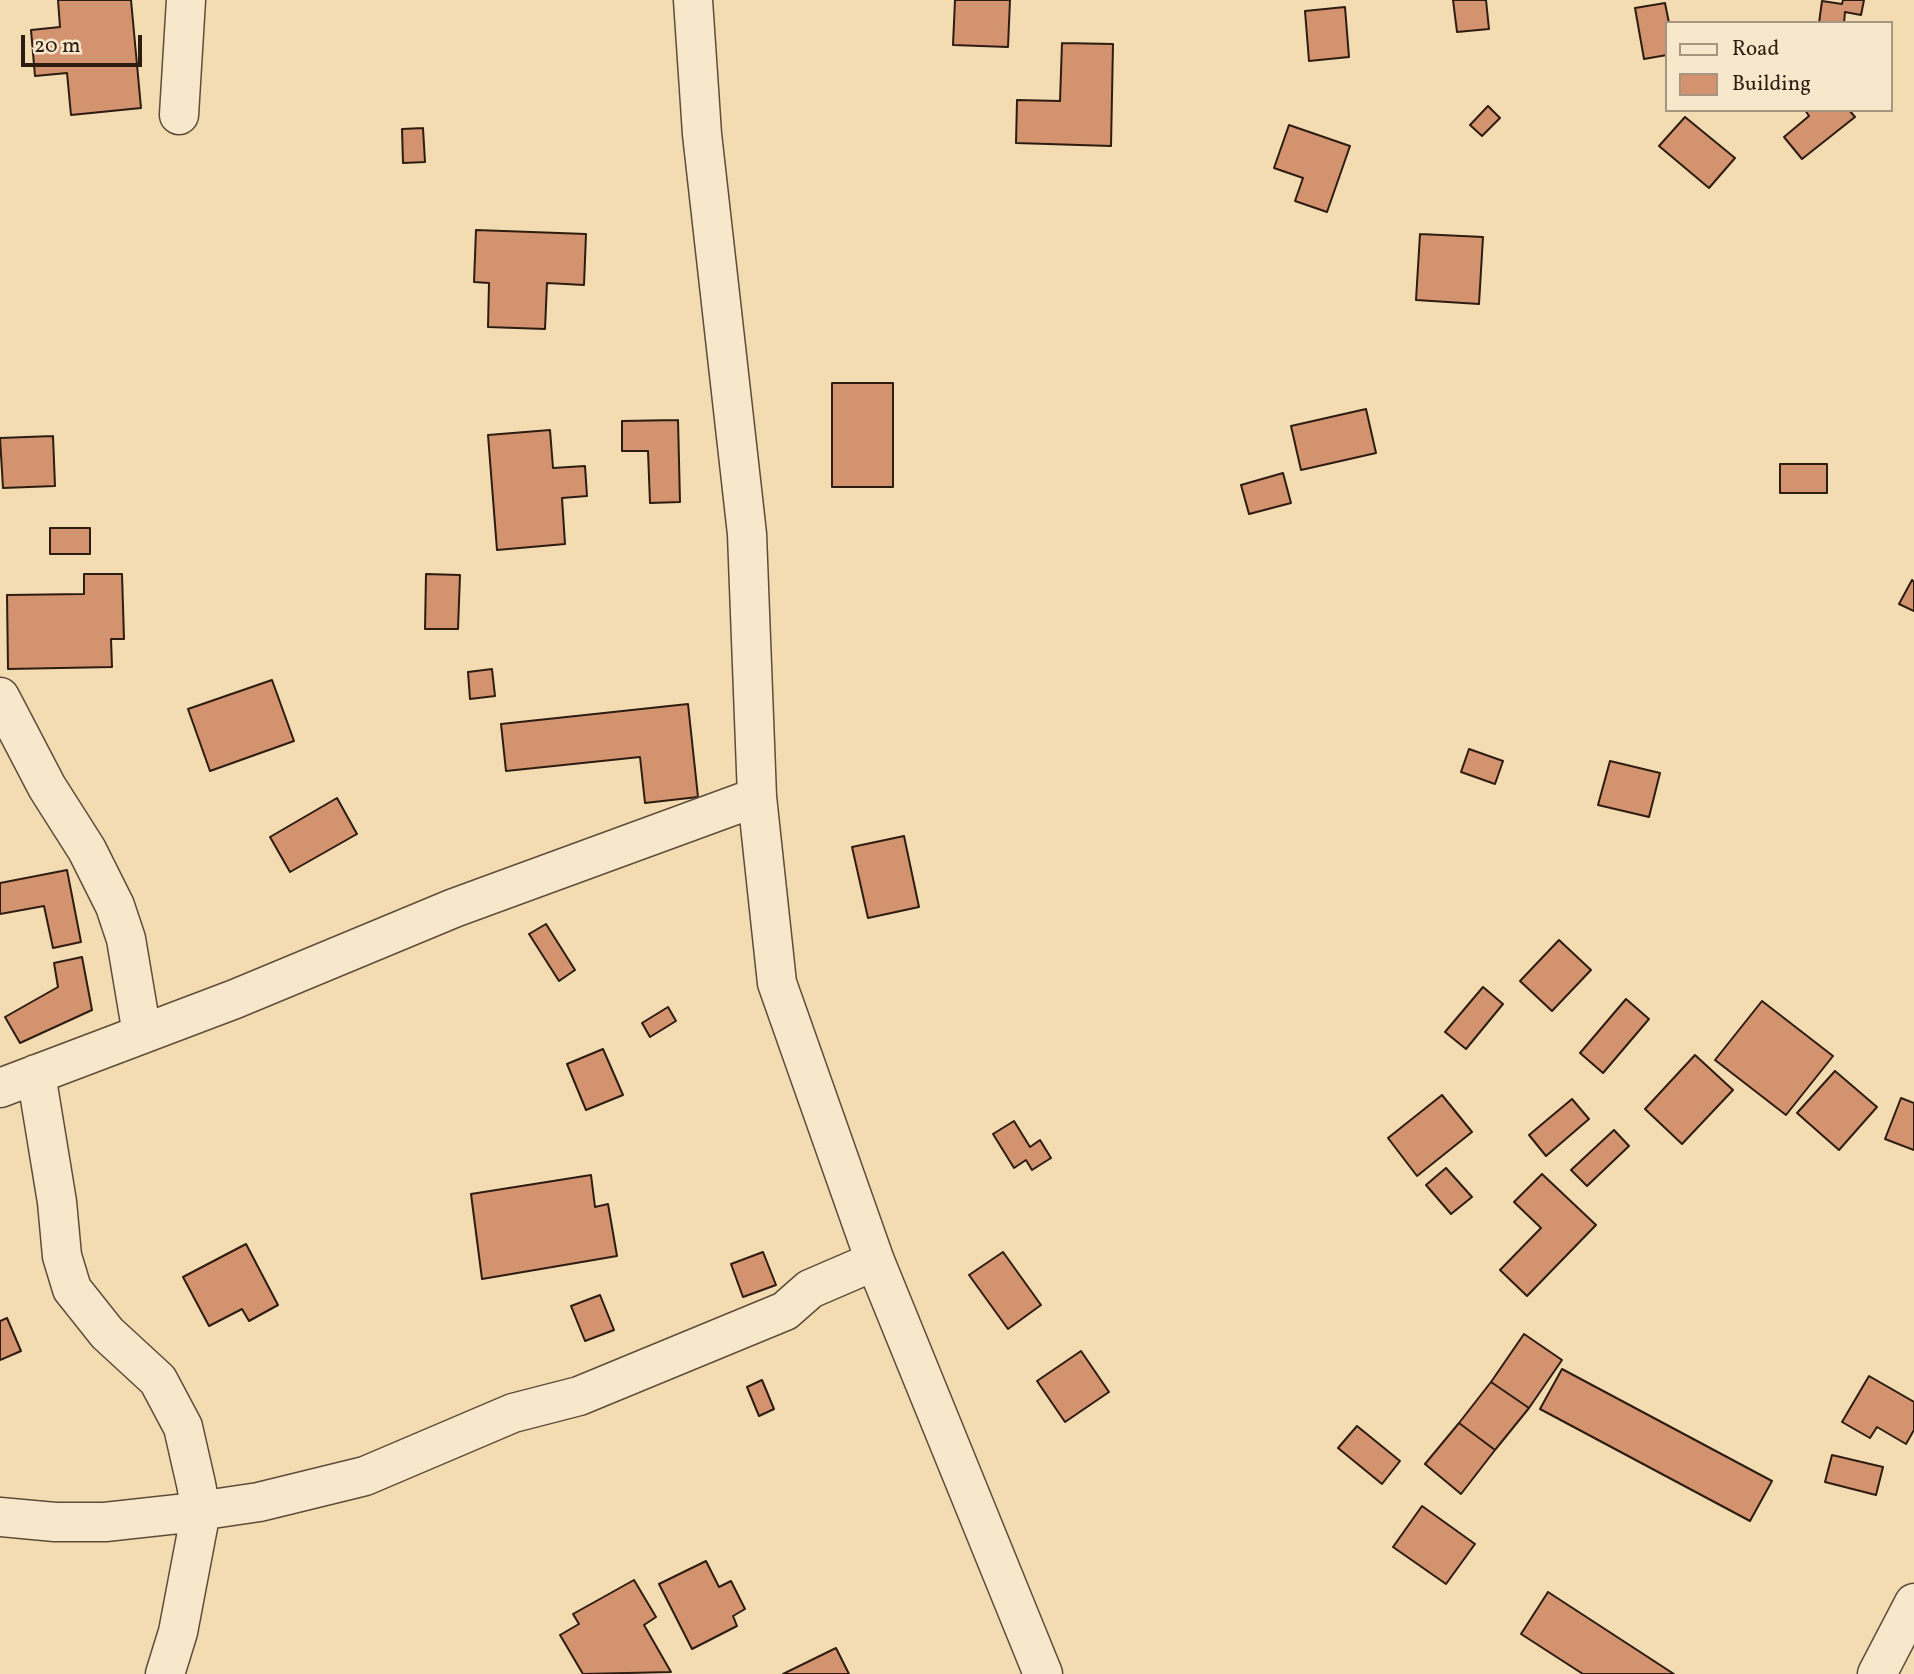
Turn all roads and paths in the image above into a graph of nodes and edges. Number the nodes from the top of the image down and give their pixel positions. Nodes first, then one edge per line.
1 (186, 0) edge
2 (693, 0) edge
3 (179, 114) dead end
4 (0, 696) edge
5 (757, 797) junction
6 (142, 1034) junction
7 (36, 1074) junction
8 (0, 1088) edge
9 (875, 1261) junction
10 (201, 1511) junction
11 (0, 1517) edge
12 (1914, 1603) edge
13 (165, 1674) edge
14 (1043, 1674) edge
15 (1877, 1674) edge

1 - 3 street
2 - 5 street
4 - 6 street
5 - 6 street
5 - 9 street
6 - 7 street
7 - 8 street
7 - 10 street
9 - 10 street
9 - 14 street
10 - 11 street
10 - 13 street
12 - 15 street

